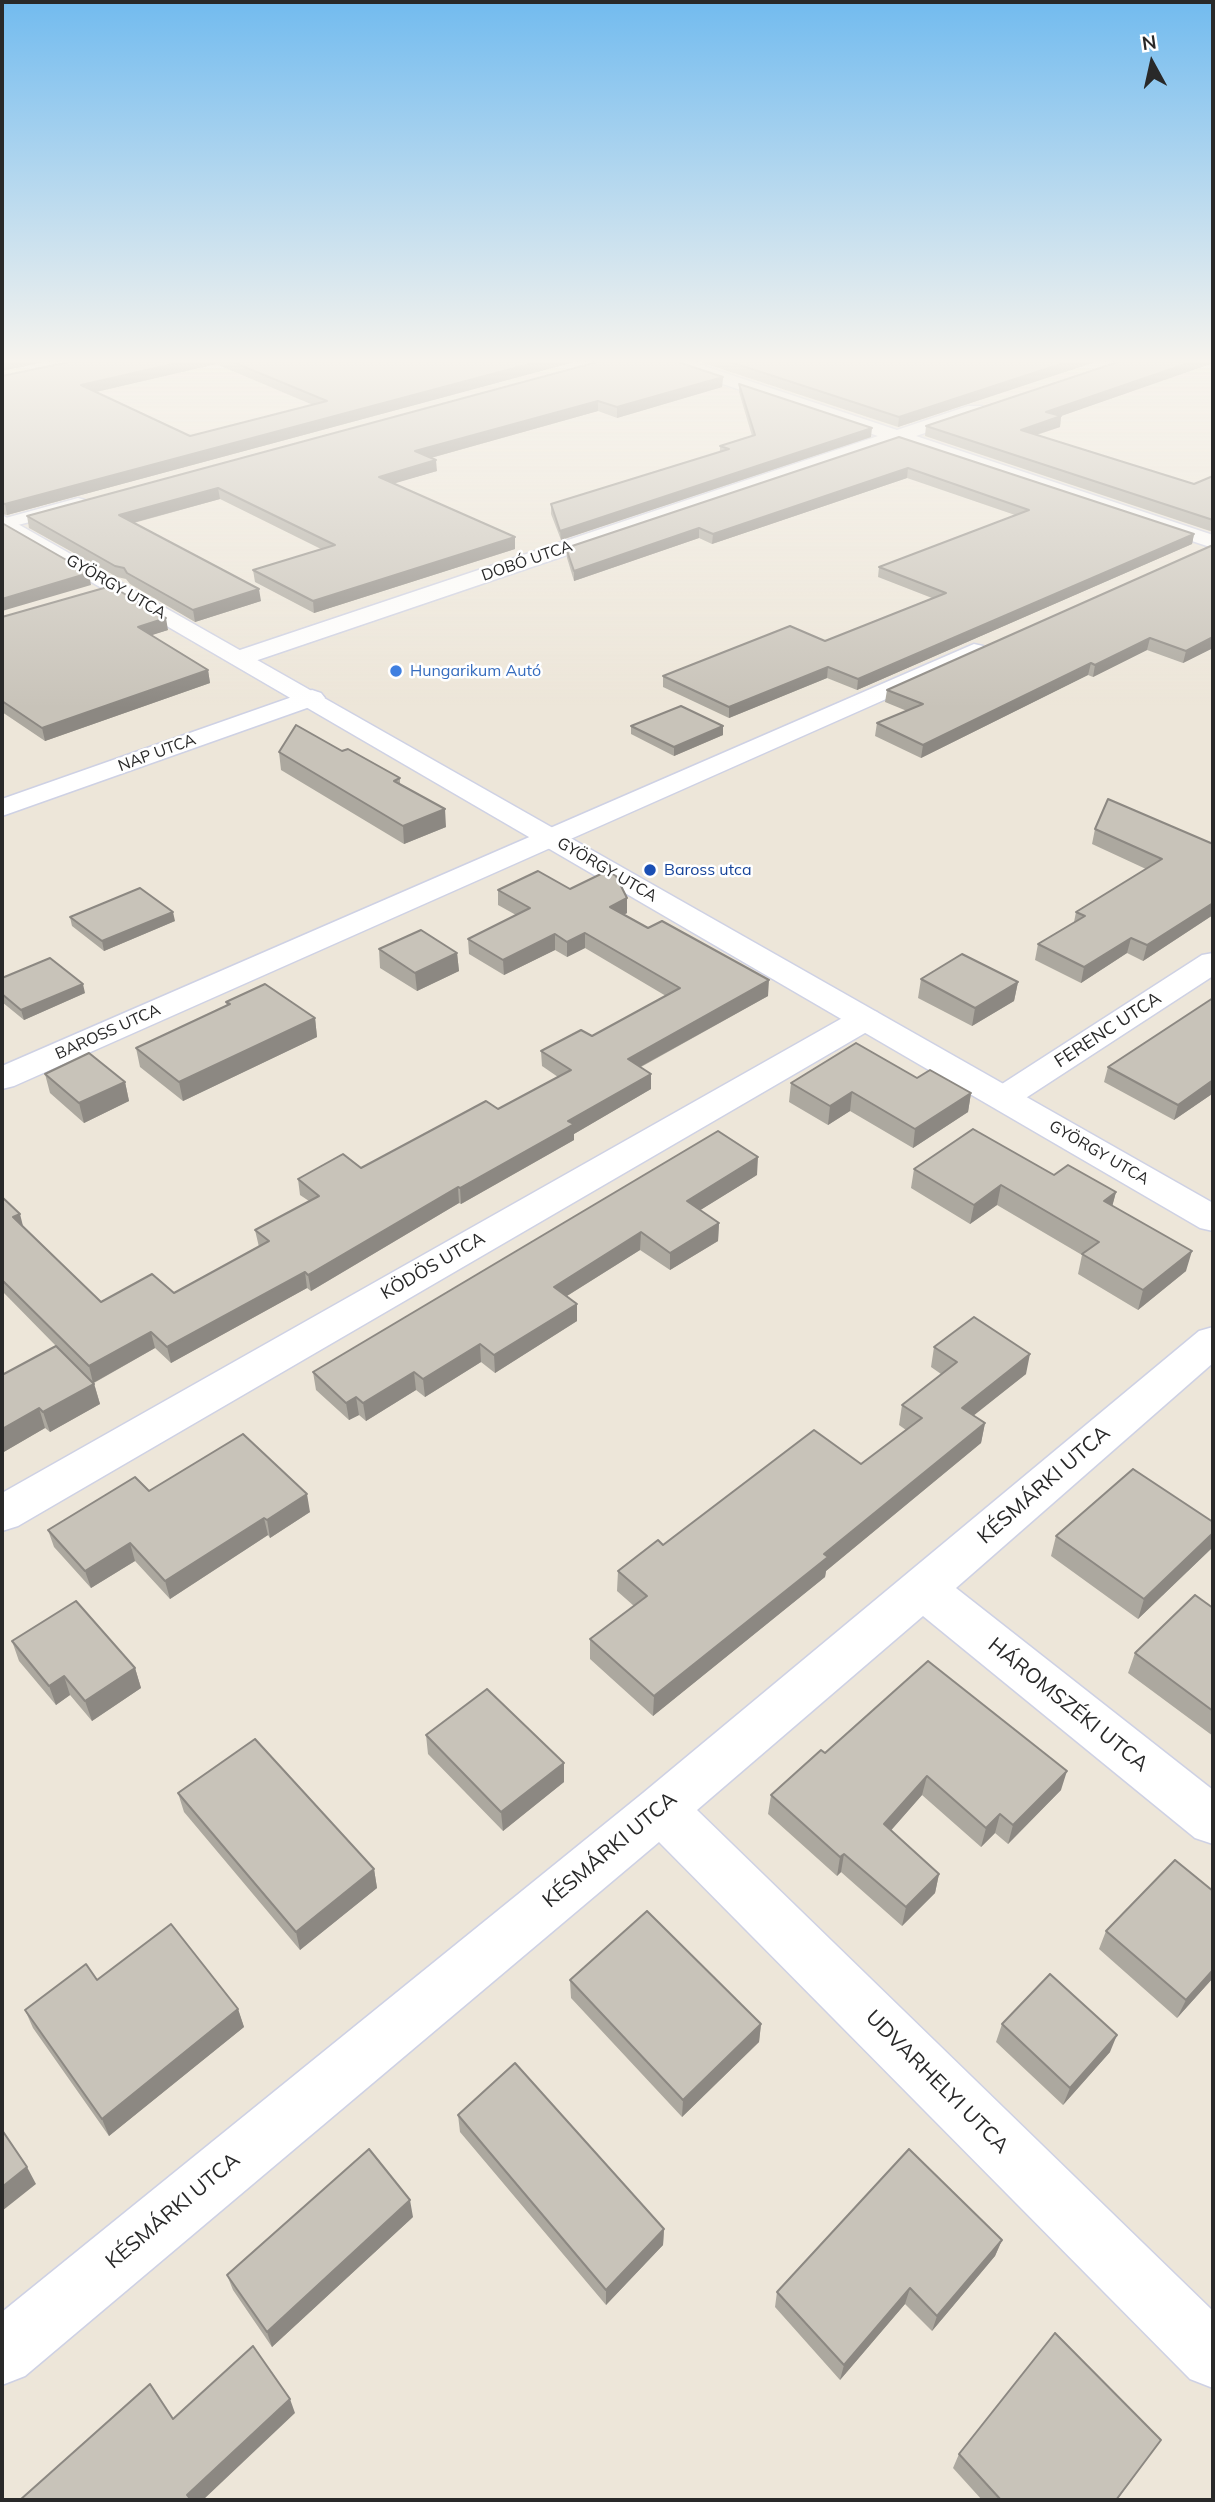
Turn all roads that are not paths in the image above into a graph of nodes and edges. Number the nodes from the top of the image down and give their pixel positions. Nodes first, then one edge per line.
1 (782, 475) edge
2 (1004, 475) edge
3 (99, 498) edge
4 (4, 523) edge
5 (1205, 548) edge
6 (998, 640) edge
7 (240, 657) junction
8 (312, 698) junction
9 (2, 808) edge
10 (551, 837) junction
11 (1213, 962) edge
12 (865, 1018) junction
13 (2, 1079) edge
14 (1003, 1098) junction
15 (1213, 1219) edge
16 (1213, 1341) edge
17 (2, 1514) edge
18 (923, 1589) junction
19 (660, 1809) junction
20 (1213, 1821) edge
21 (2, 2353) edge
22 (1213, 2356) edge

1 - 7 street, DOBÓ UTCA
2 - 5 street
3 - 4 street
4 - 7 street, GYÖRGY UTCA
6 - 10 street, BAROSS UTCA
7 - 8 street, GYÖRGY UTCA
8 - 9 street, NAP UTCA
8 - 10 street, GYÖRGY UTCA
10 - 12 street, GYÖRGY UTCA
10 - 13 street, BAROSS UTCA
11 - 14 street, FERENC UTCA
12 - 14 street, GYÖRGY UTCA
12 - 17 street, KÖDÖS UTCA
14 - 15 street, GYÖRGY UTCA
16 - 18 street, KÉSMÁRKI UTCA
18 - 19 street, KÉSMÁRKI UTCA
18 - 20 street, HÁROMSZÉKI UTCA
19 - 21 street, KÉSMÁRKI UTCA
19 - 22 street, UDVARHELYI UTCA

